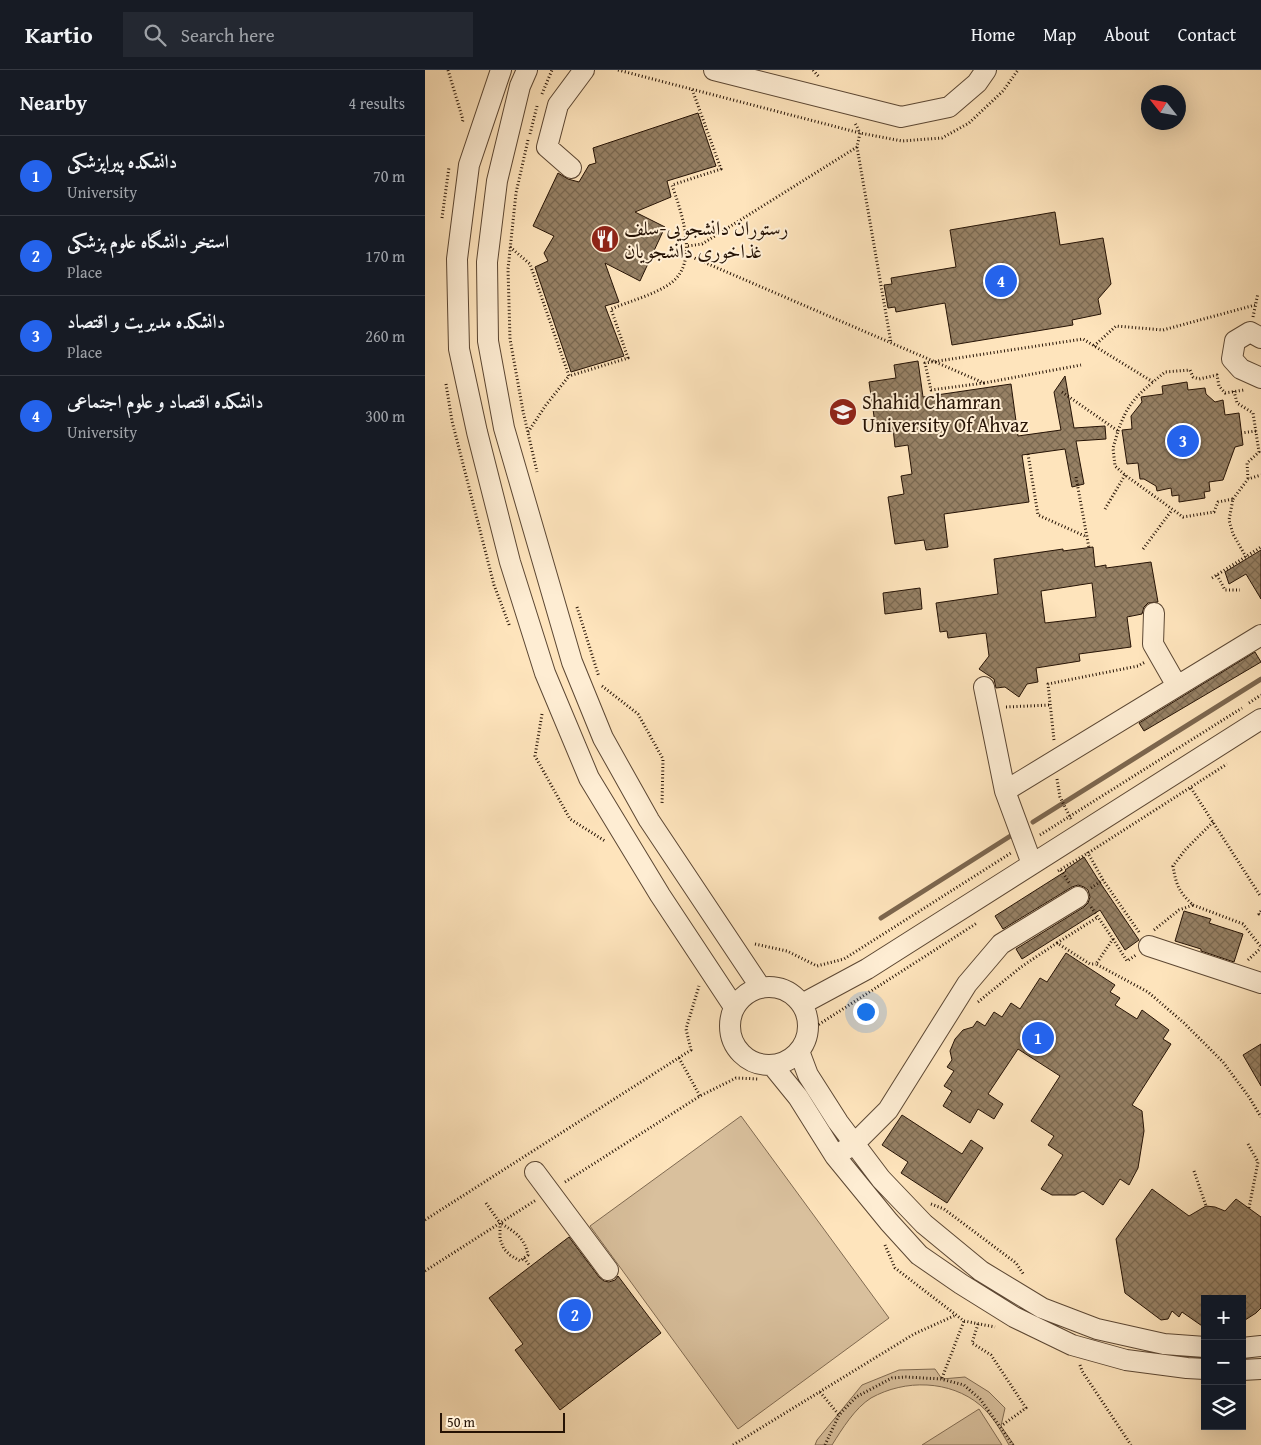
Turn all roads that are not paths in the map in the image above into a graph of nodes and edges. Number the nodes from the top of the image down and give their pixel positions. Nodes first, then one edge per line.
1 (501, 70) edge
2 (527, 70) edge
3 (584, 70) edge
4 (714, 70) edge
5 (986, 70) edge
6 (571, 168) dead end
7 (1255, 335) edge
8 (1257, 384) edge
9 (1153, 613) dead end
10 (1261, 635) edge
11 (572, 662) junction
12 (545, 673) junction
13 (1177, 686) junction
14 (984, 687) dead end
15 (1261, 719) edge
16 (1005, 791) junction
17 (1032, 864) junction
18 (1083, 899) road end
19 (1146, 942) road end
20 (1261, 983) edge
21 (761, 988) junction
22 (802, 1004) junction
23 (734, 1007) junction
24 (799, 1051) junction
25 (768, 1073) junction
26 (854, 1144) junction
27 (835, 1156) junction
28 (535, 1172) dead end
29 (608, 1270) dead end
30 (1261, 1346) edge
31 (1201, 1347) edge
32 (1246, 1348) edge
33 (1201, 1369) edge
34 (1261, 1369) edge
35 (1246, 1370) edge

1 - 12 lane
2 - 11 lane
3 - 6 lane
4 - 5 lane
7 - 8 lane
9 - 13 lane
10 - 13 lane
11 - 12 lane
11 - 21 lane
12 - 23 lane
13 - 16 lane
14 - 16 lane
15 - 17 lane
16 - 17 lane
17 - 22 lane
18 - 26 lane
19 - 20 lane
21 - 22 lane
21 - 23 lane
22 - 24 lane
23 - 25 lane
24 - 25 lane
24 - 26 lane
25 - 27 lane
26 - 27 lane
26 - 31 lane
27 - 33 lane
28 - 29 lane
30 - 32 lane
34 - 35 lane

